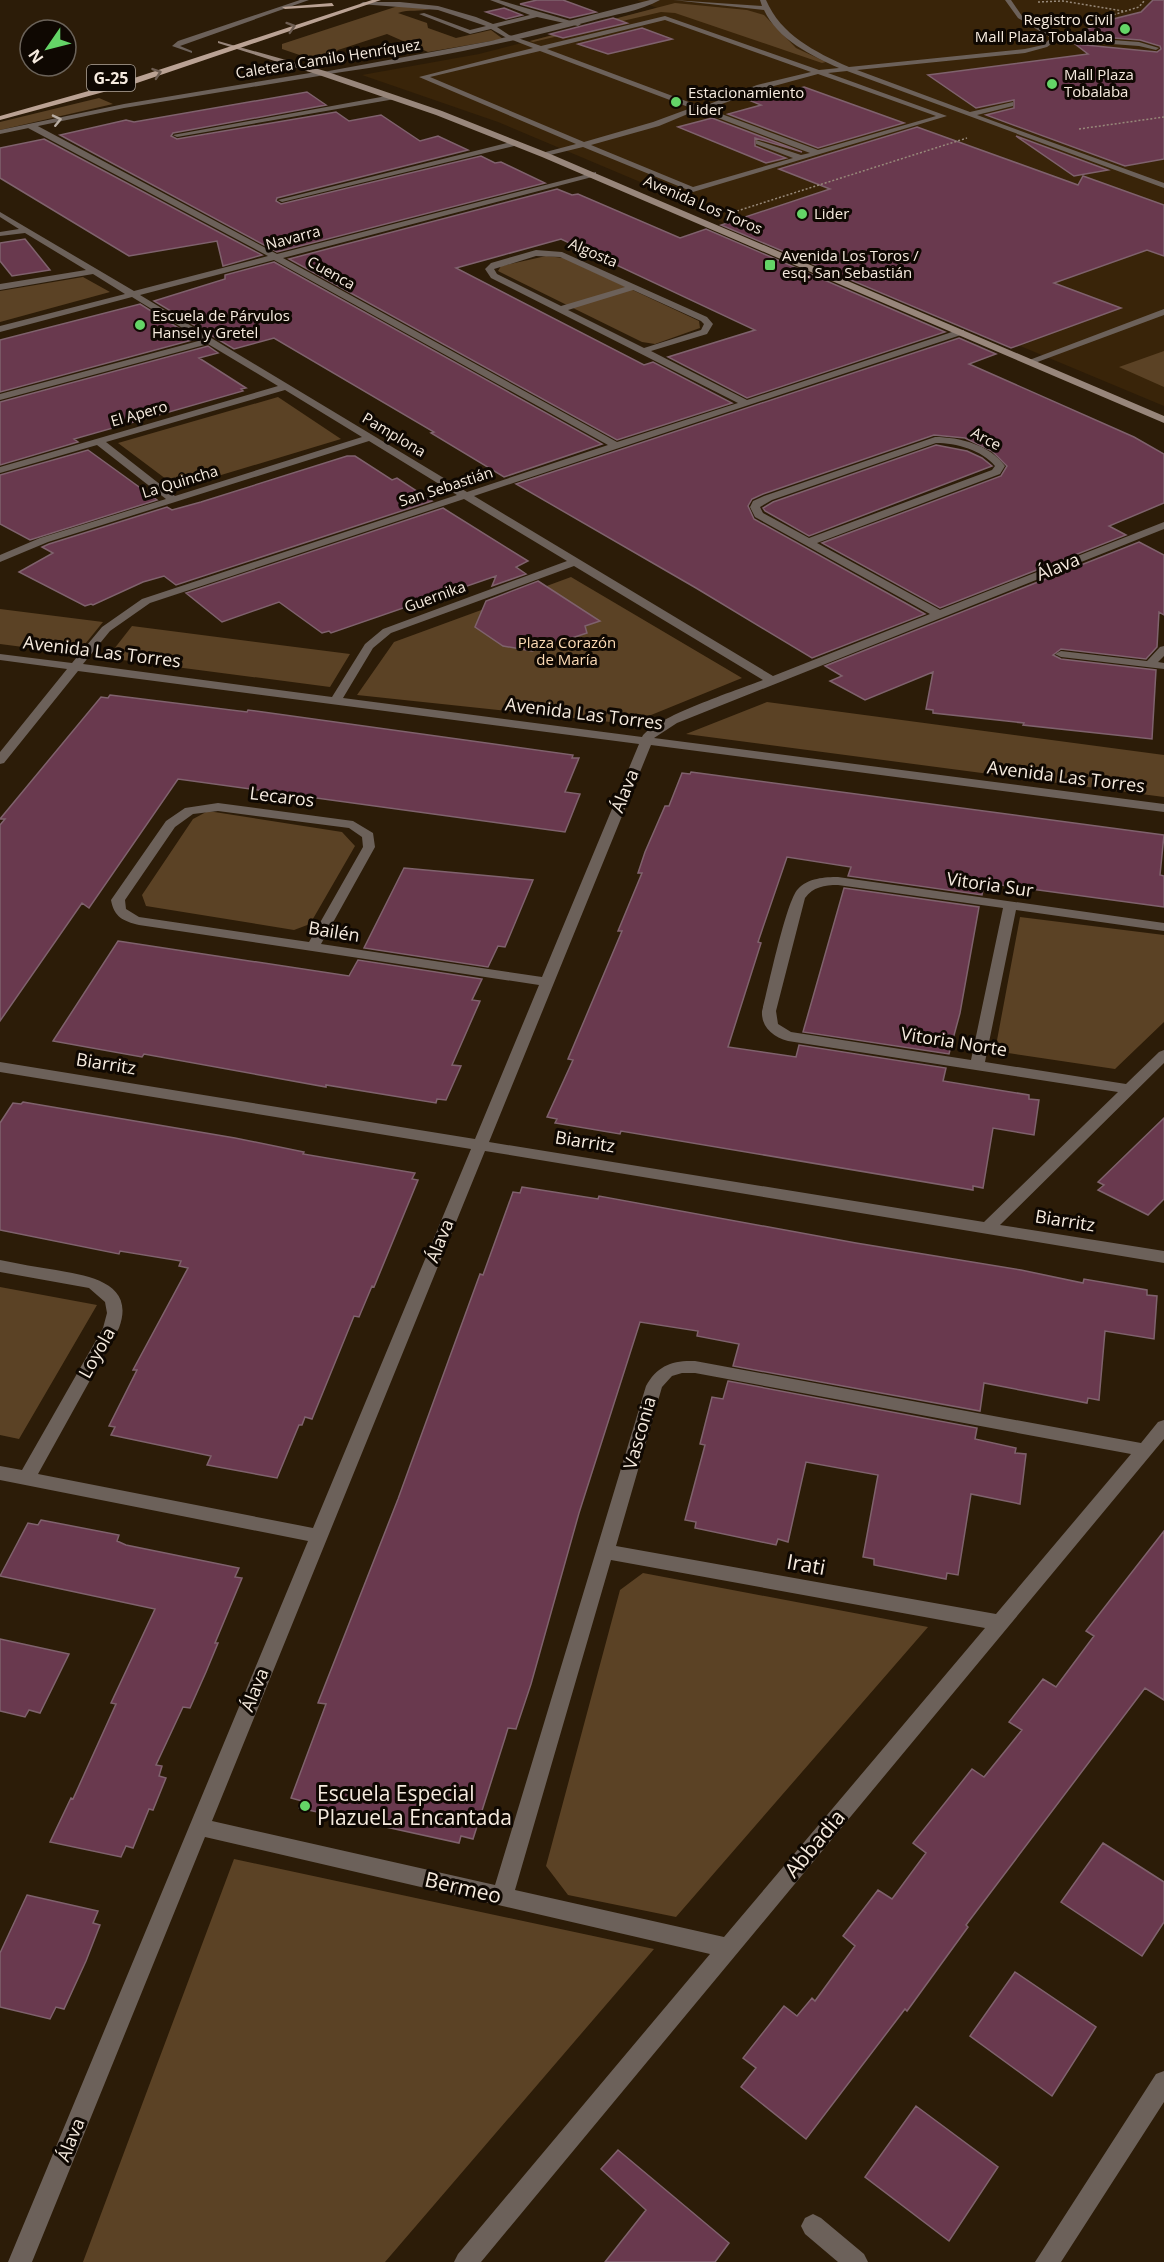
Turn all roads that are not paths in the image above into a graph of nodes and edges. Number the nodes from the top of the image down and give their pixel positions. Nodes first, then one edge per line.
1 (306, 0) edge
2 (378, 0) edge
3 (493, 0) edge
4 (657, 0) edge
5 (676, 0) edge
6 (742, 0) edge
7 (1009, 1) edge
8 (340, 2) dead end
9 (764, 3) edge
10 (363, 4) junction
11 (332, 5) junction
12 (442, 6) junction
13 (285, 7) junction
14 (537, 15) junction
15 (298, 16) dead end
16 (578, 24) junction
17 (492, 26) junction
18 (230, 38) dead end
19 (1056, 38) junction
20 (517, 39) junction
21 (220, 42) junction
22 (499, 43) junction
23 (210, 45) dead end
24 (235, 46) junction
25 (543, 48) junction
26 (1156, 48) dead end
27 (200, 49) dead end
28 (190, 52) junction
29 (526, 52) junction
30 (181, 55) dead end
31 (846, 68) junction
32 (819, 72) junction
33 (322, 73) junction
34 (124, 74) dead end
35 (392, 97) junction
36 (653, 101) dead end
37 (1010, 104) dead end
38 (11, 106) dead end
39 (675, 109) dead end
40 (702, 109) junction
41 (686, 114) junction
42 (968, 114) junction
43 (0, 118) edge
44 (697, 118) dead end
45 (31, 126) junction
46 (0, 132) edge
47 (177, 135) dead end
48 (749, 138) dead end
49 (515, 143) junction
50 (582, 144) junction
51 (818, 153) junction
52 (545, 154) junction
53 (801, 158) junction
54 (593, 174) junction
55 (1164, 186) edge
56 (282, 200) dead end
57 (0, 214) edge
58 (27, 230) junction
59 (0, 234) edge
60 (273, 257) junction
61 (94, 271) junction
62 (0, 287) edge
63 (634, 287) junction
64 (132, 294) junction
65 (561, 309) junction
66 (1164, 312) edge
67 (0, 328) edge
68 (962, 332) junction
69 (209, 340) junction
70 (643, 351) junction
71 (1029, 362) junction
72 (286, 387) junction
73 (0, 398) edge
74 (748, 404) junction
75 (1164, 420) edge
76 (370, 438) junction
77 (98, 441) junction
78 (617, 446) junction
79 (0, 470) edge
80 (466, 496) junction
81 (173, 499) junction
82 (1164, 525) edge
83 (809, 542) junction
84 (0, 559) edge
85 (575, 562) junction
86 (939, 614) junction
87 (1164, 649) edge
88 (1061, 654) dead end
89 (0, 657) edge
90 (1150, 664) junction
91 (1164, 666) edge
92 (76, 667) junction
93 (772, 681) junction
94 (336, 700) junction
95 (645, 740) junction
96 (0, 760) edge
97 (1164, 807) edge
98 (1010, 906) junction
99 (120, 911) joint
100 (1164, 927) edge
101 (313, 947) junction
102 (546, 982) junction
103 (775, 1029) joint
104 (1164, 1055) edge
105 (977, 1065) junction
106 (0, 1067) edge
107 (1130, 1089) junction
108 (480, 1145) junction
109 (987, 1228) junction
110 (1164, 1257) edge
111 (0, 1266) edge
112 (1164, 1427) edge
113 (1145, 1449) junction
114 (0, 1473) edge
115 (27, 1478) junction
116 (318, 1536) junction
117 (604, 1551) junction
118 (1000, 1623) junction
119 (199, 1827) junction
120 (502, 1897) junction
121 (728, 1948) junction
122 (1164, 2082) edge
123 (813, 2226) dead end
124 (21, 2262) edge
125 (466, 2262) edge
126 (856, 2262) edge
127 (1047, 2262) edge

1 - 13 street
2 - 10 main road, G-25
3 - 14 street
4 - 16 street, Caletera Camilo Henríquez
5 - 9 street
6 - 9 street
7 - 19 street
8 - 11 main road
9 - 31 street
10 - 12 street
24 -> 10 main road, G-25
11 - 13 main road
11 - 15 main road
12 - 17 street
12 - 17 street
13 - 28 street
14 - 16 street
14 - 17 street
16 - 20 street, Caletera Camilo Henríquez
17 - 20 street
18 - 21 main road
19 - 26 street
19 - 31 street
20 - 22 street, Caletera Camilo Henríquez
20 - 25 street
21 - 23 main road
21 - 24 main road, Avenida Los Toros
22 - 29 street
22 - 33 street, Caletera Camilo Henríquez
24 - 33 main road, Avenida Los Toros
43 -> 24 main road, G-25
25 - 29 street
25 - 32 street
25 - 40 street
27 - 28 main road
28 - 30 main road
29 - 36 street
29 - 50 street
31 - 32 street
31 - 42 street
32 - 40 street
32 - 51 street
33 - 35 main road, Avenida Los Toros
45 -> 33 street, Caletera Camilo Henríquez
34 - 38 main road, G-25
35 - 47 street
35 - 49 main road, Avenida Los Toros
37 - 42 street
39 - 41 street
40 - 41 street
40 - 51 street
41 - 44 street
41 - 50 street
42 - 55 street
45 - 46 street, Caletera Camilo Henríquez
45 - 60 street, Cuenca
48 - 53 street
49 - 52 main road, Avenida Los Toros
49 - 56 street
50 - 52 street
50 - 53 street
51 - 53 street
52 - 54 main road, Avenida Los Toros
54 - 60 street, Navarra
54 - 68 main road, Avenida Los Toros
57 - 58 street, Pamplona
58 - 59 street
58 - 61 street, Pamplona
60 - 64 street, Navarra
60 - 78 street, Cuenca
61 - 62 street
61 - 64 street, Pamplona
63 - 65 street
63 - 65 street, Algosta
63 - 70 street, Algosta
64 - 67 street, Navarra
64 - 69 street, Pamplona
65 - 70 street, Algosta
66 - 71 street
68 - 71 main road, Avenida Los Toros
68 - 74 street, San Sebastián
69 - 72 street, Pamplona
69 - 73 street
70 - 74 street, Algosta
71 - 75 main road, Avenida Los Toros
72 - 76 street, Pamplona
72 - 77 street, El Apero
74 - 78 street, San Sebastián
76 - 80 street, Pamplona
76 - 81 street, La Quincha
77 - 79 street, El Apero
77 - 81 street
78 - 80 street, San Sebastián
80 - 85 street, Pamplona
80 - 92 street, San Sebastián
81 - 84 street, La Quincha
82 - 86 street, Álava
83 - 83 street, Arce
83 - 86 street, Arce
85 - 93 street, Pamplona
85 - 94 street, Guernika
86 - 93 street, Álava
87 - 90 street
88 - 90 street
89 - 92 street, Avenida Las Torres
90 - 91 street
92 - 94 street, Avenida Las Torres
92 - 96 street, San Sebastián
93 - 95 street, Álava
94 - 95 street, Avenida Las Torres
95 - 97 street, Avenida Las Torres
95 - 102 street, Álava
98 - 100 street, Vitoria Sur
98 - 103 street, Vitoria Sur
98 - 105 street
99 - 101 street, Bailén
99 - 101 street, Lecaros
101 - 102 street, Bailén
102 - 108 street, Álava
103 - 105 street, Vitoria Norte
104 - 107 street
105 - 107 street, Vitoria Norte
106 - 108 street, Biarritz
107 - 109 street
108 - 109 street, Biarritz
108 - 116 street, Álava
109 - 110 street, Biarritz
111 - 115 street, Loyola
112 - 113 street, Abbadia
113 - 117 street, Vasconia
113 - 118 street, Abbadia
114 - 115 street
115 - 116 street
116 - 119 street, Álava
117 - 118 street, Irati
117 - 120 street, Vasconia
118 - 121 street, Abbadia
119 - 120 street, Bermeo
119 - 124 street, Álava
120 - 121 street, Bermeo
121 - 125 street, Abbadia
122 - 127 street
123 - 126 street

